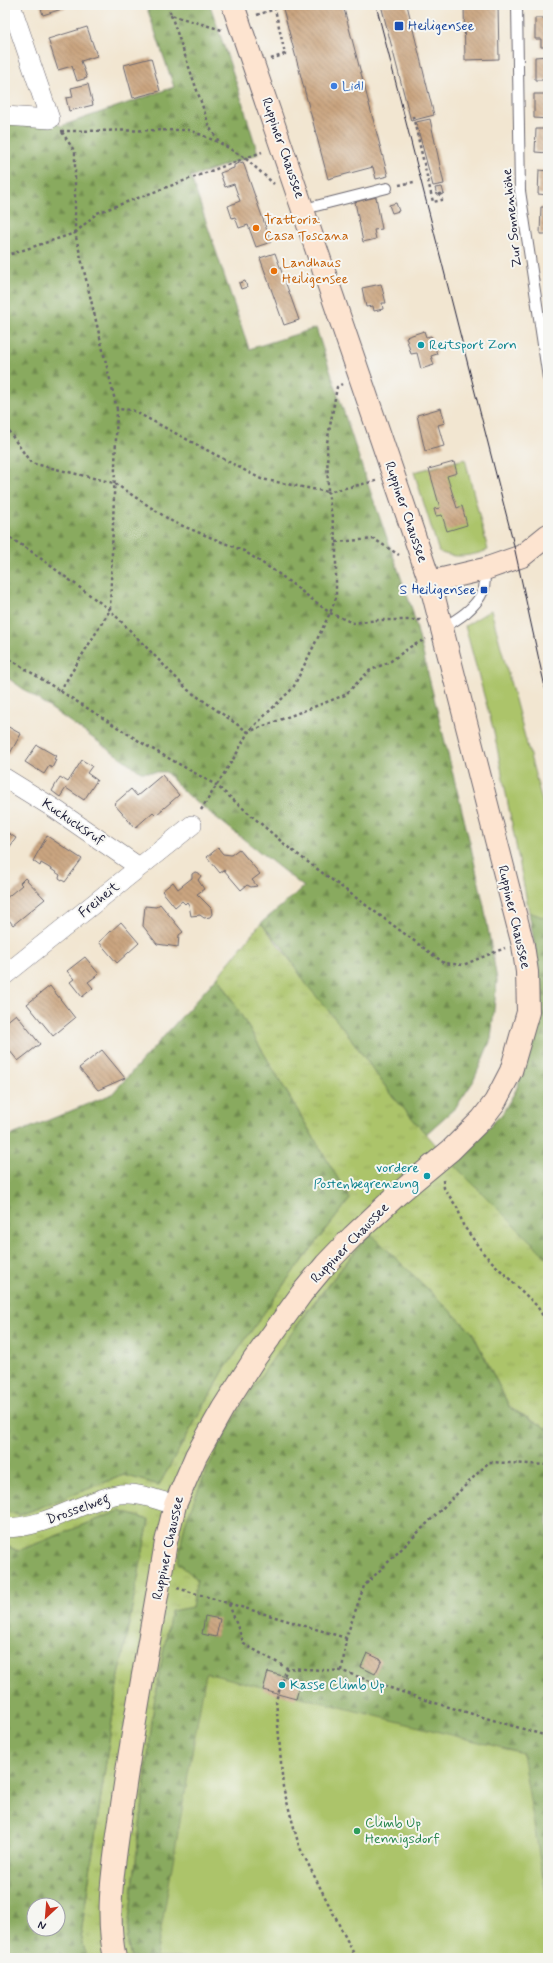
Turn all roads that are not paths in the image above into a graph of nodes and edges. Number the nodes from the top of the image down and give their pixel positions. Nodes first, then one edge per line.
1 (11, 5) edge
2 (233, 5) edge
3 (517, 5) edge
4 (5, 116) edge
5 (387, 188) dead end
6 (304, 209) junction
7 (548, 378) edge
8 (548, 534) edge
9 (485, 569) junction
10 (430, 582) junction
11 (430, 629) junction
12 (5, 778) edge
13 (192, 825) road end
14 (139, 867) junction
15 (5, 975) edge
16 (175, 1505) junction
17 (5, 1528) edge
18 (115, 1958) edge

1 - 4 street
2 - 6 main road, Ruppiner Chaussee
3 - 7 lane, Zur Sonnenhöhe
5 - 6 lane
6 - 10 main road, Ruppiner Chaussee
8 - 9 main road
9 - 10 main road
9 - 11 lane
10 - 11 main road, Ruppiner Chaussee
11 - 16 main road, Ruppiner Chaussee
12 - 14 street, Kuckucksruf
13 - 14 street, Freiheit
14 - 15 street, Freiheit
16 - 17 street, Drosselweg
16 - 18 main road, Ruppiner Chaussee

